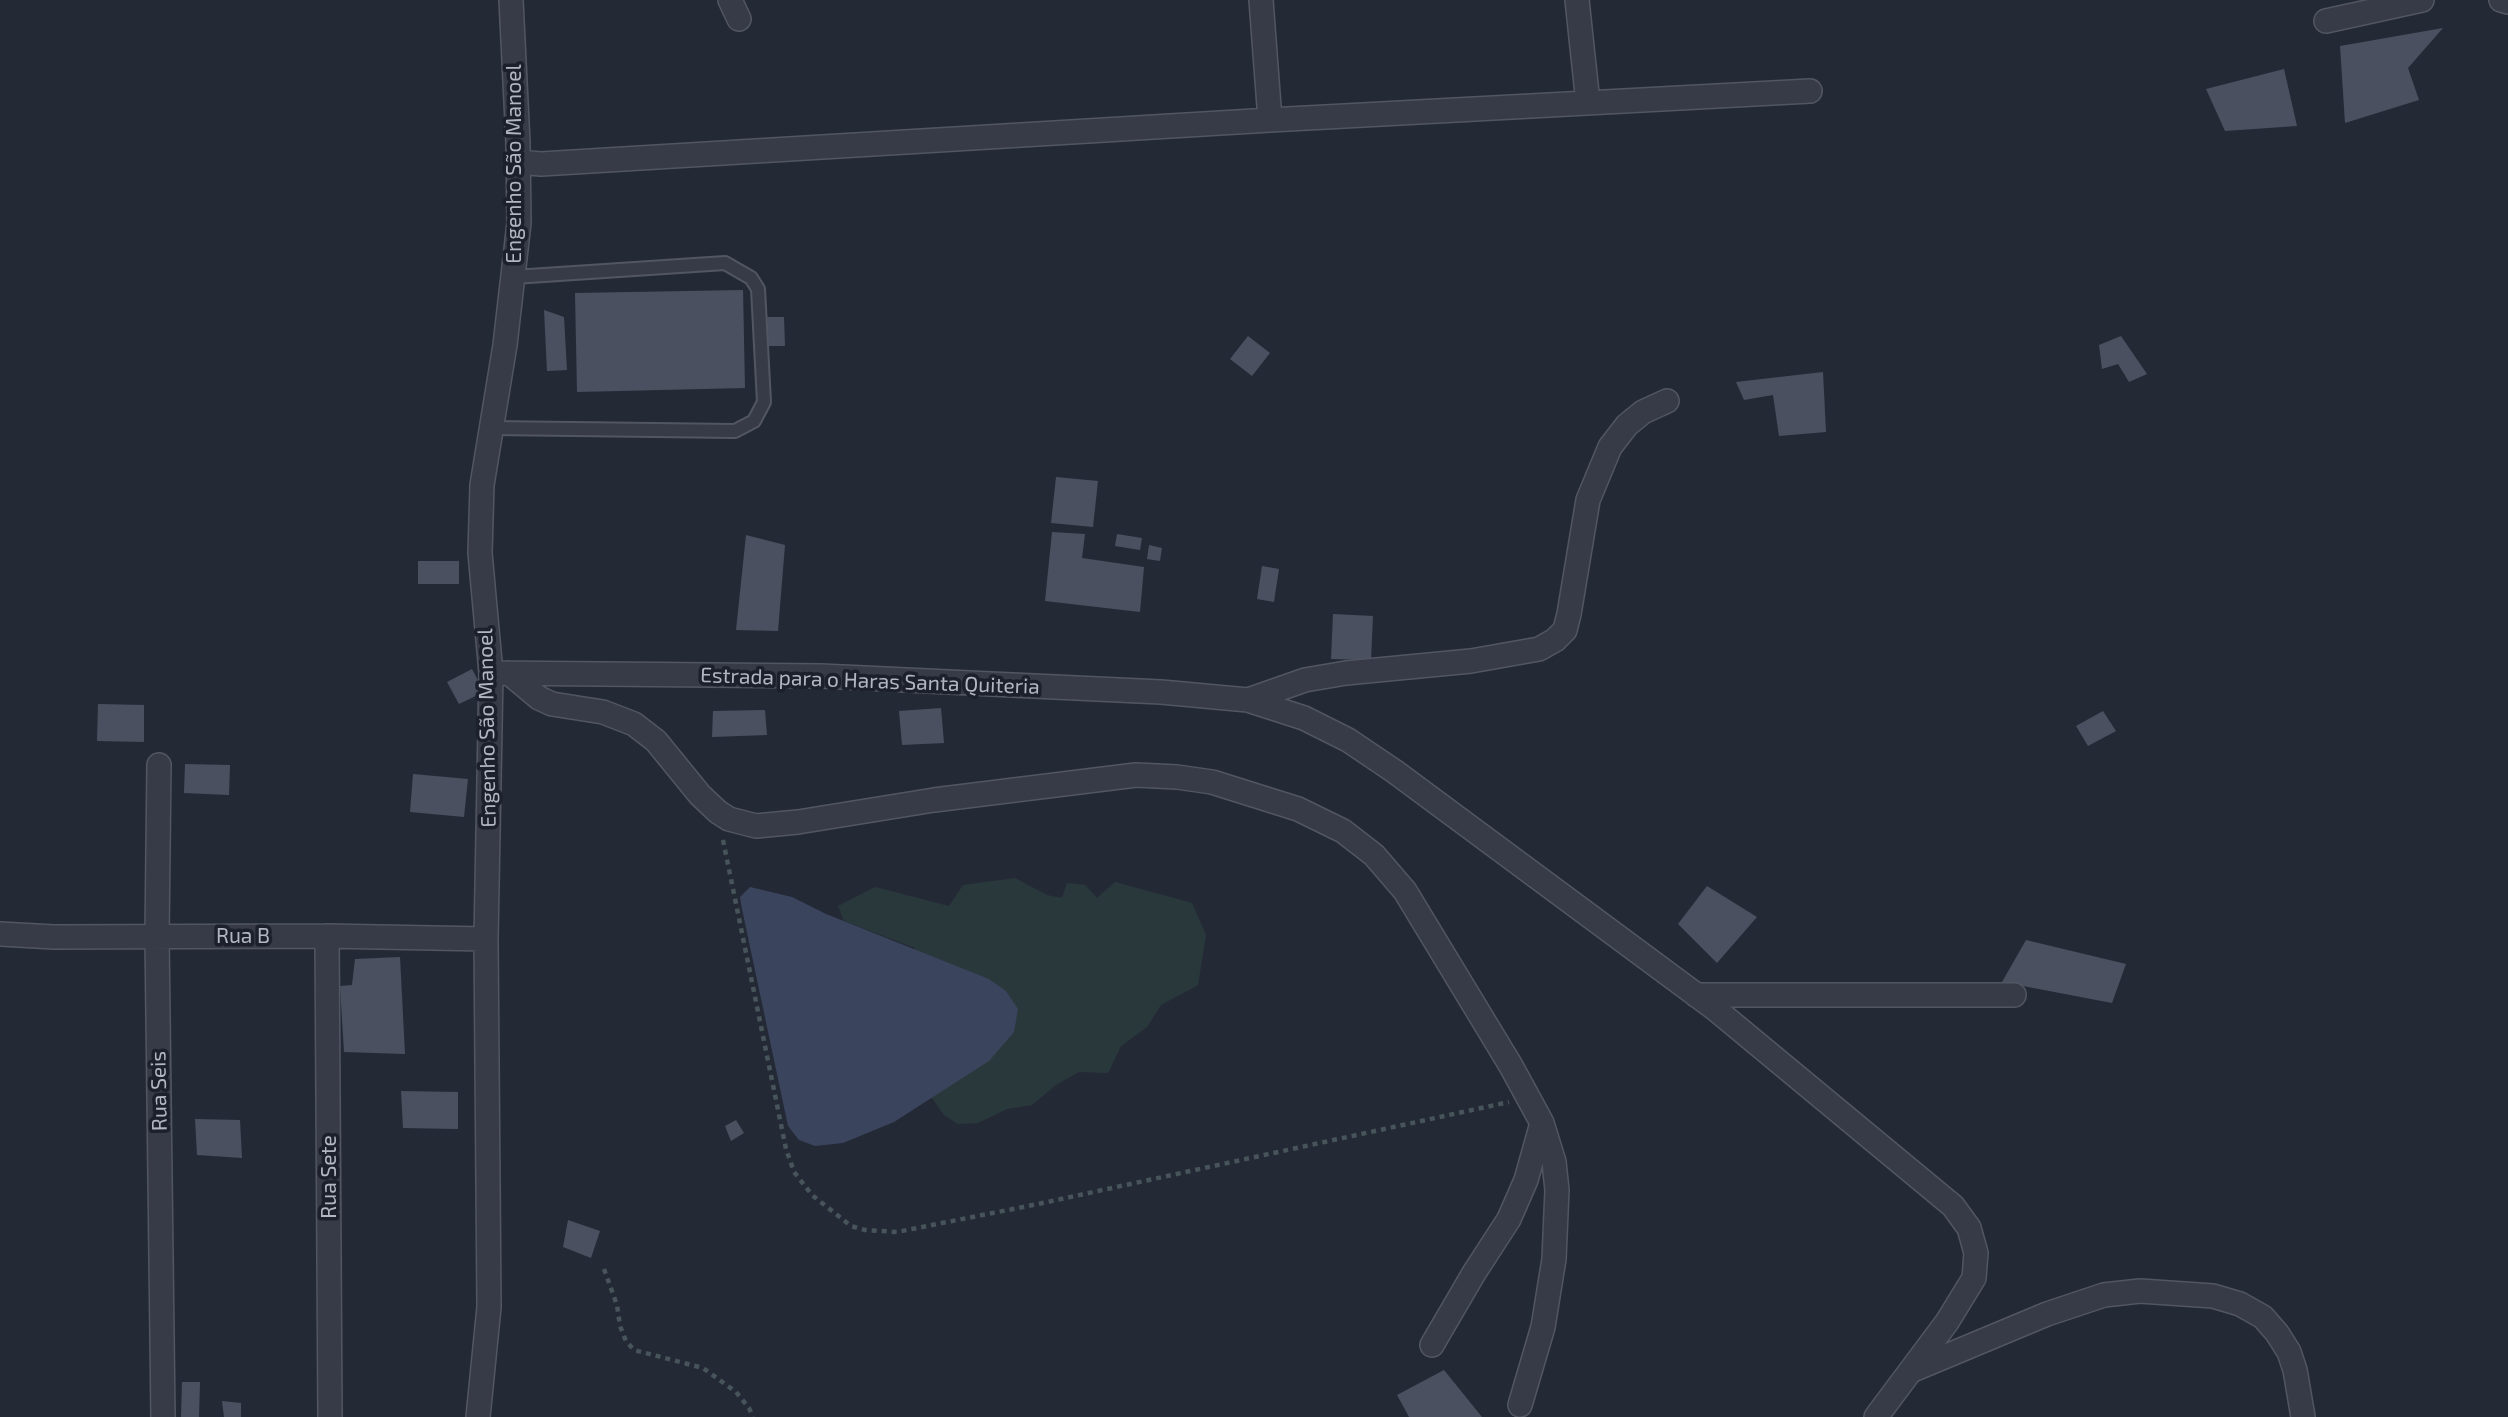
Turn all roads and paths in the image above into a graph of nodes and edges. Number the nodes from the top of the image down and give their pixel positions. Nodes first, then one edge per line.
1 (511, 0) edge
2 (1261, 0) edge
3 (1577, 0) edge
4 (2422, 0) edge
5 (2501, 0) edge
6 (2508, 2) edge
7 (2326, 21) dead end
8 (1810, 91) dead end
9 (1588, 103) junction
10 (1270, 120) junction
11 (518, 163) junction
12 (514, 277) junction
13 (1667, 401) dead end
14 (492, 428) junction
15 (500, 673) junction
16 (1248, 700) junction
17 (159, 765) dead end
18 (718, 812) junction
19 (0, 934) edge
20 (157, 936) junction
21 (327, 936) junction
22 (486, 939) junction
23 (1696, 995) junction
24 (2014, 995) dead end
25 (1528, 1097) junction
26 (1542, 1124) junction
27 (604, 1269) dead end
28 (1432, 1345) dead end
29 (1910, 1371) junction
30 (1891, 1398) junction
31 (1520, 1405) dead end
32 (163, 1417) edge
33 (330, 1417) edge
34 (478, 1417) edge
35 (753, 1417) edge
36 (1859, 1417) edge
37 (1876, 1417) edge
38 (2303, 1417) edge

1 - 11 street, Engenho São Manoel
2 - 10 street
3 - 9 street
4 - 7 street
5 - 6 street
8 - 9 street
9 - 10 street
10 - 11 street
11 - 12 street, Engenho São Manoel
12 - 14 street, Engenho São Manoel
12 - 14 lane
13 - 16 street
14 - 15 street, Engenho São Manoel
15 - 16 street, Estrada para o Haras Santa Quiteria
15 - 18 street
15 - 22 street, Engenho São Manoel
16 - 23 street
17 - 20 street, Rua Seis
18 - 25 street
18 - 25 path
19 - 20 street, Rua B
20 - 21 street, Rua B
20 - 32 street, Rua Seis
21 - 22 street, Rua B
21 - 33 street, Rua Sete
22 - 34 street, Engenho São Manoel
23 - 24 street
23 - 29 street
25 - 26 street
26 - 28 street
26 - 31 street
27 - 35 path
29 - 30 street
29 - 38 street
30 - 36 street
30 - 37 street

